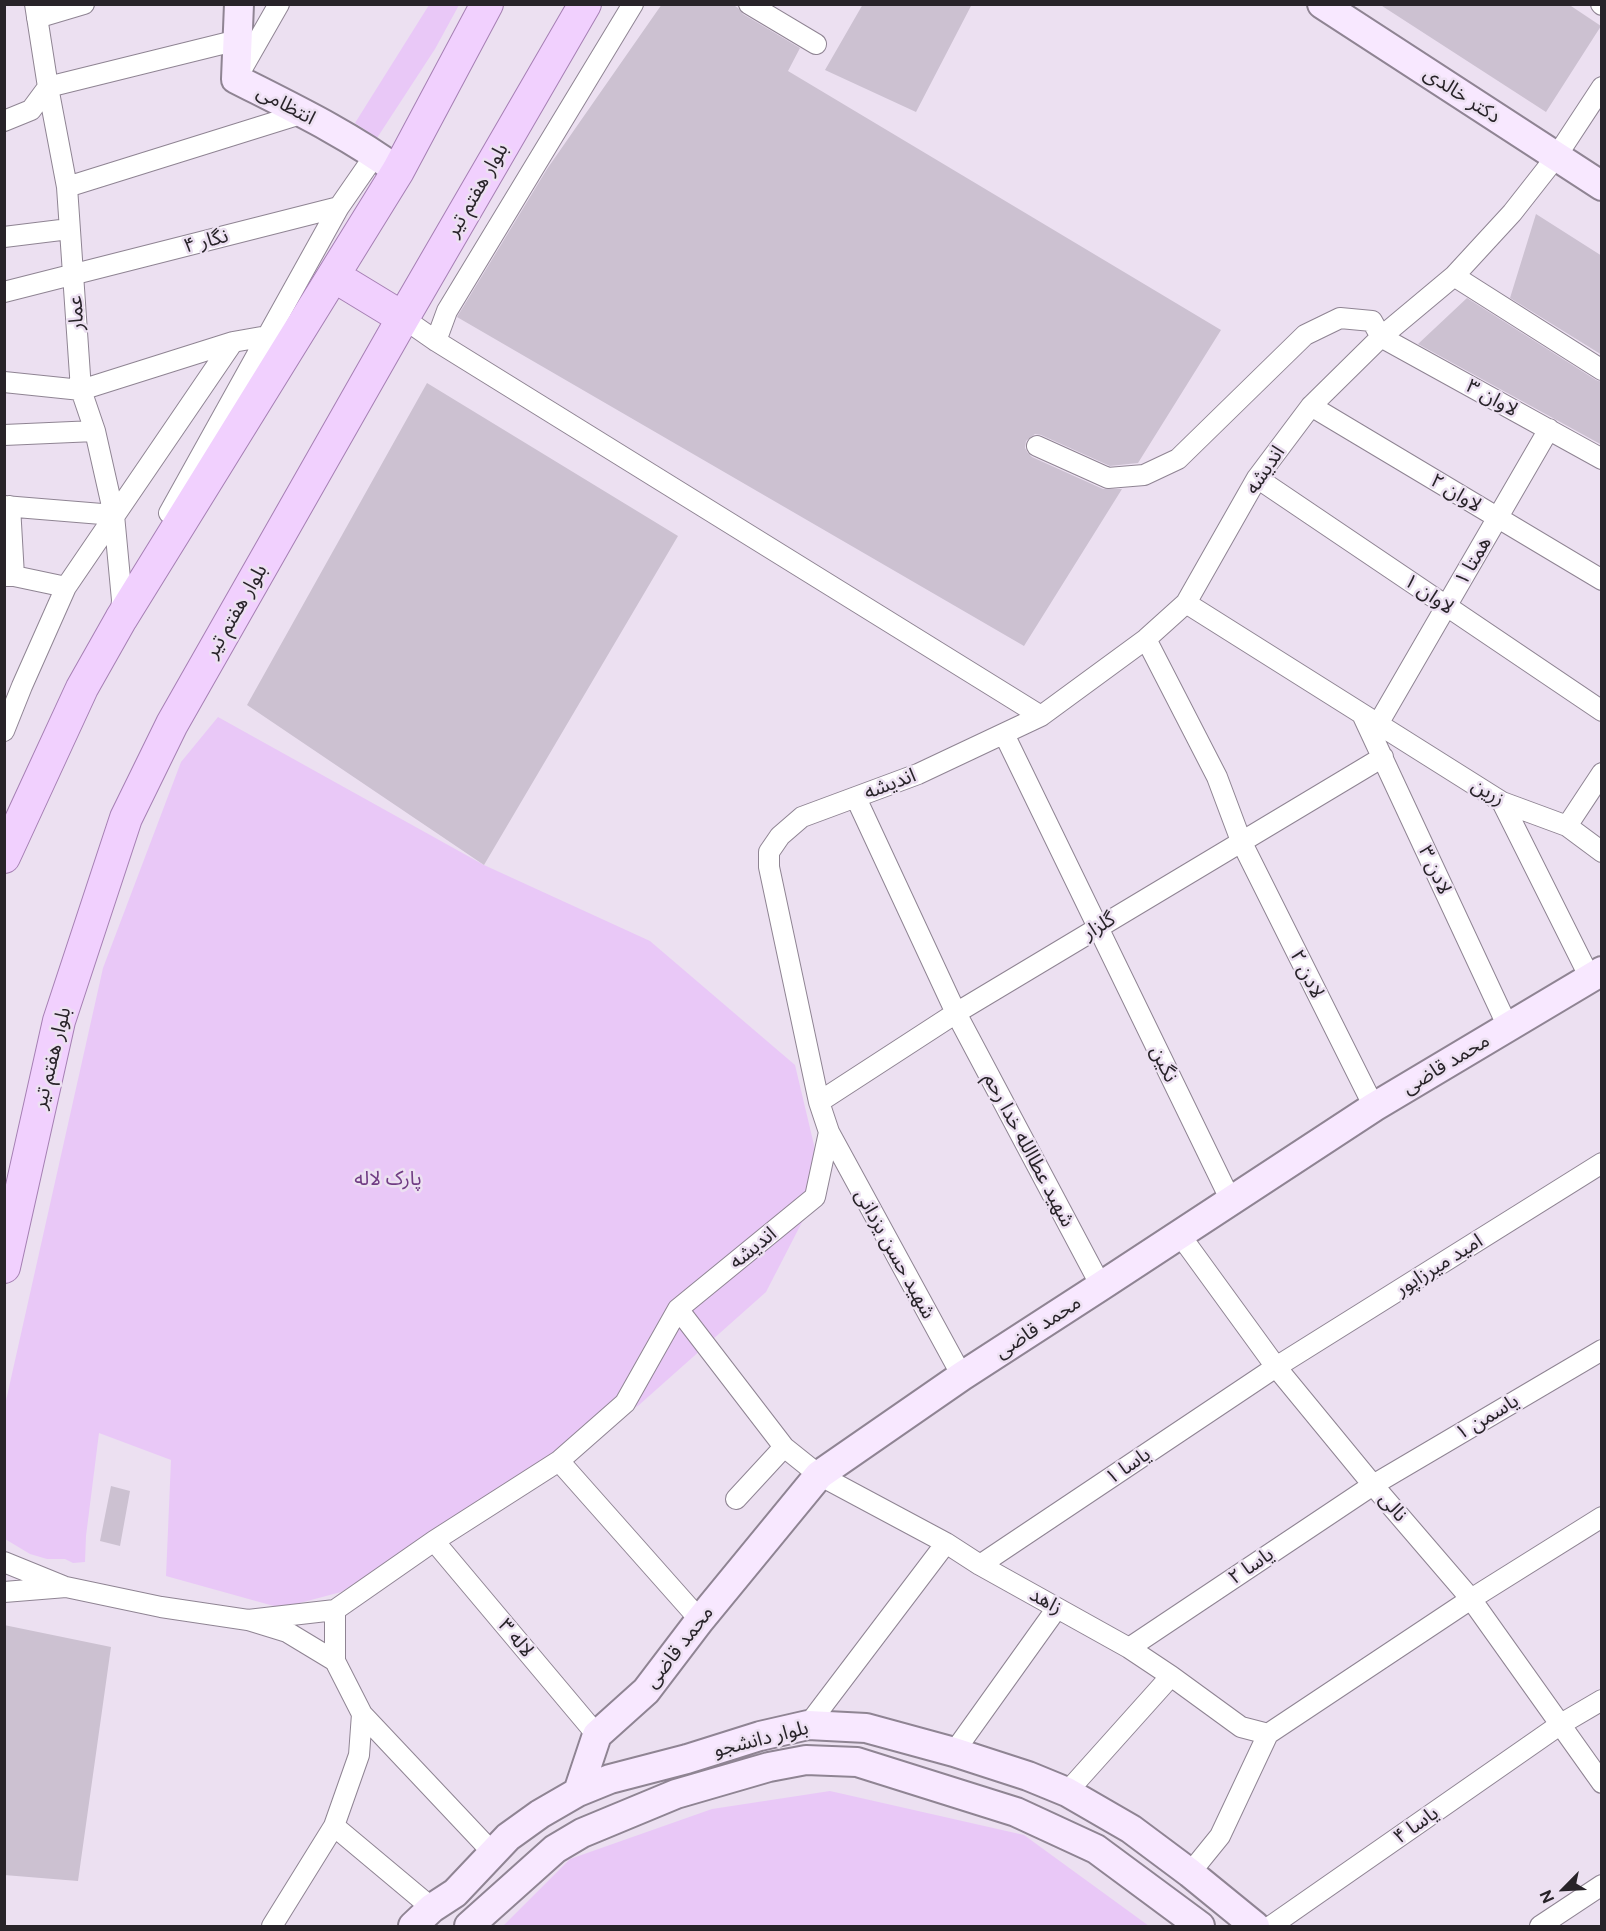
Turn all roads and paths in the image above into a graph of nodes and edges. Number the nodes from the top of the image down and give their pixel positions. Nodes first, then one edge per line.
1 (84, 4) edge
2 (239, 4) edge
3 (279, 4) edge
4 (487, 4) edge
5 (585, 4) edge
6 (633, 4) edge
7 (749, 4) edge
8 (1322, 4) edge
9 (36, 11) edge
10 (238, 40) junction
11 (816, 44) dead end
12 (236, 79) junction
13 (48, 87) junction
14 (1602, 87) edge
15 (304, 113) junction
16 (4, 121) edge
17 (1556, 157) junction
18 (386, 163) junction
19 (1602, 186) edge
20 (67, 187) junction
21 (339, 207) junction
22 (69, 229) junction
23 (4, 237) edge
24 (74, 275) junction
25 (334, 276) junction
26 (1454, 276) junction
27 (4, 292) edge
28 (403, 318) junction
29 (267, 336) junction
30 (1382, 337) junction
31 (436, 341) junction
32 (233, 342) junction
33 (1602, 370) edge
34 (4, 382) edge
35 (81, 390) junction
36 (1311, 406) junction
37 (1549, 429) junction
38 (95, 431) junction
39 (4, 435) edge
40 (1037, 446) dead end
41 (1602, 459) edge
42 (1257, 478) junction
43 (7, 506) edge
44 (114, 515) junction
45 (1498, 518) junction
46 (9, 576) edge
47 (1602, 580) edge
48 (66, 587) junction
49 (1185, 603) junction
50 (1447, 606) junction
51 (121, 610) junction
52 (1146, 639) junction
53 (13, 689) edge
54 (1602, 711) edge
55 (1041, 716) junction
56 (1370, 719) junction
57 (4, 731) edge
58 (1004, 734) junction
59 (1383, 757) junction
60 (1602, 773) edge
61 (856, 798) junction
62 (1502, 802) junction
63 (1567, 826) junction
64 (1241, 842) junction
65 (1602, 852) edge
66 (4, 857) edge
67 (1097, 927) junction
68 (1596, 974) edge
69 (956, 1013) junction
70 (1508, 1027) junction
71 (819, 1102) junction
72 (1374, 1107) junction
73 (829, 1132) junction
74 (1602, 1163) edge
75 (1231, 1201) junction
76 (1180, 1235) junction
77 (4, 1267) edge
78 (1101, 1286) junction
79 (678, 1309) junction
80 (1602, 1350) edge
81 (1276, 1367) junction
82 (962, 1376) junction
83 (784, 1447) junction
84 (559, 1461) junction
85 (819, 1475) junction
86 (1373, 1485) junction
87 (736, 1499) dead end
88 (1602, 1517) edge
89 (434, 1541) junction
90 (946, 1543) junction
91 (4, 1562) edge
92 (980, 1565) junction
93 (66, 1587) junction
94 (4, 1592) edge
95 (1471, 1599) junction
96 (1057, 1608) junction
97 (335, 1610) junction
98 (248, 1620) junction
99 (700, 1620) junction
100 (1129, 1648) junction
101 (334, 1661) junction
102 (1172, 1676) junction
103 (1602, 1700) edge
104 (362, 1714) junction
105 (1562, 1724) junction
106 (808, 1725) junction
107 (1268, 1734) junction
108 (597, 1735) junction
109 (954, 1752) junction
110 (1602, 1783) edge
111 (578, 1792) junction
112 (1067, 1792) junction
113 (334, 1826) junction
114 (493, 1853) junction
115 (1190, 1873) junction
116 (1602, 1885) edge
117 (423, 1917) edge
118 (272, 1926) edge
119 (469, 1926) edge
120 (1200, 1926) edge
121 (1255, 1926) edge
122 (1271, 1926) edge
123 (1540, 1926) edge

1 - 9 street
2 - 10 main road, انتظامی
3 - 12 street
4 - 18 main road
5 - 28 main road, بلوار هفتم تیر
6 - 31 street
7 - 11 street
8 - 17 main road, دکتر خالدی
9 - 13 street, عمار
10 - 12 main road, انتظامی
10 - 13 street
12 - 15 main road, انتظامی
13 - 16 street
13 - 20 street, عمار
14 - 17 street, اندیشه
15 - 18 main road, انتظامی
15 - 20 street
17 - 19 main road, دکتر خالدی
17 - 26 street, اندیشه
18 - 21 street
18 - 25 main road
20 - 22 street, عمار
21 - 24 street, نگار ۴
21 - 29 street
22 - 23 street
22 - 24 street, عمار
24 - 27 street, نگار ۴
24 - 35 street, عمار
25 - 28 main road
25 - 51 main road
26 - 30 street, اندیشه
26 - 33 street
28 - 31 street
28 - 77 main road, بلوار هفتم تیر
29 - 32 street
29 - 51 street
30 - 36 street, اندیشه
30 - 37 street, لاوان ۳
30 - 40 street, لاوان ۳
31 - 55 street
32 - 35 street
32 - 44 street
34 - 35 street
35 - 38 street, عمار
36 - 42 street, اندیشه
36 - 45 street, لاوان ۲
37 - 41 street, لاوان ۳
37 - 45 street, همتا ۱
38 - 39 street
38 - 44 street, عمار
42 - 49 street, اندیشه
42 - 50 street, لاوان ۱
43 - 44 street
43 - 46 street
44 - 48 street
44 - 51 street, عمار
45 - 47 street, لاوان ۲
45 - 50 street, همتا ۱
46 - 48 street
48 - 53 street
49 - 52 street, اندیشه
49 - 56 street, زرین
50 - 54 street, لاوان ۱
50 - 56 street, همتا ۱
51 - 66 main road
52 - 55 street, اندیشه
52 - 64 street, لادن ۲
53 - 57 street
55 - 58 street, اندیشه
56 - 59 street, لادن ۳
56 - 62 street, زرین
58 - 61 street, اندیشه
58 - 67 street, نگین
59 - 64 street, گلزار
59 - 70 street, لادن ۳
60 - 63 street
61 - 69 street, شهید عطاالله خدا رحم
61 - 71 street, اندیشه
62 - 63 street, زرین
62 - 68 street
63 - 65 street, زرین
64 - 67 street, گلزار
64 - 72 street, لادن ۲
67 - 69 street, گلزار
67 - 75 street, نگین
68 - 70 main road, محمد قاضی
69 - 71 street, گلزار
69 - 78 street, شهید عطاالله خدا رحم
70 - 72 main road, محمد قاضی
71 - 73 street, اندیشه
72 - 75 main road, محمد قاضی
73 - 79 street, اندیشه
73 - 82 street, شهید حسن یزدانی
74 - 81 street, امید میرزاپور
75 - 76 main road, محمد قاضی
76 - 78 main road, محمد قاضی
76 - 81 street, نالی
78 - 82 main road, محمد قاضی
79 - 83 street, زاهد
79 - 84 street, اندیشه
80 - 86 street, یاسمن ۱
81 - 86 street, نالی
81 - 92 street, یاسا ۱
82 - 85 main road, محمد قاضی
83 - 85 street, زاهد
83 - 87 street
84 - 89 street, اندیشه
84 - 99 street
85 - 90 street, زاهد
85 - 99 main road, محمد قاضی
86 - 95 street, نالی
86 - 100 street, یاسا ۲
88 - 95 street
89 - 97 street, اندیشه
89 - 108 street, لاله ۳
90 - 92 street, زاهد
90 - 106 street
91 - 93 street
92 - 96 street, زاهد
93 - 94 street
93 - 98 street
95 - 105 street, نالی
95 - 107 street
96 - 100 street, زاهد
96 - 109 street
97 - 98 street
97 - 101 street
98 - 101 street
99 - 108 main road, محمد قاضی
100 - 102 street, زاهد
101 - 104 street
102 - 107 street, زاهد
102 - 112 street
103 - 105 street, یاسا ۴
104 - 113 street
104 - 114 street
105 - 110 street, نالی
105 - 122 street, یاسا ۴
106 - 109 main road, بلوار دانشجو
106 - 111 main road, بلوار دانشجو
107 - 115 street
108 - 111 main road, محمد قاضی
109 - 112 main road, بلوار دانشجو
111 - 114 main road, بلوار دانشجو
112 - 115 main road, بلوار دانشجو
113 - 117 street
113 - 118 street
114 - 117 main road, بلوار دانشجو
115 - 121 main road, بلوار دانشجو
116 - 123 street
119 - 120 main road, بلوار دانشجو

